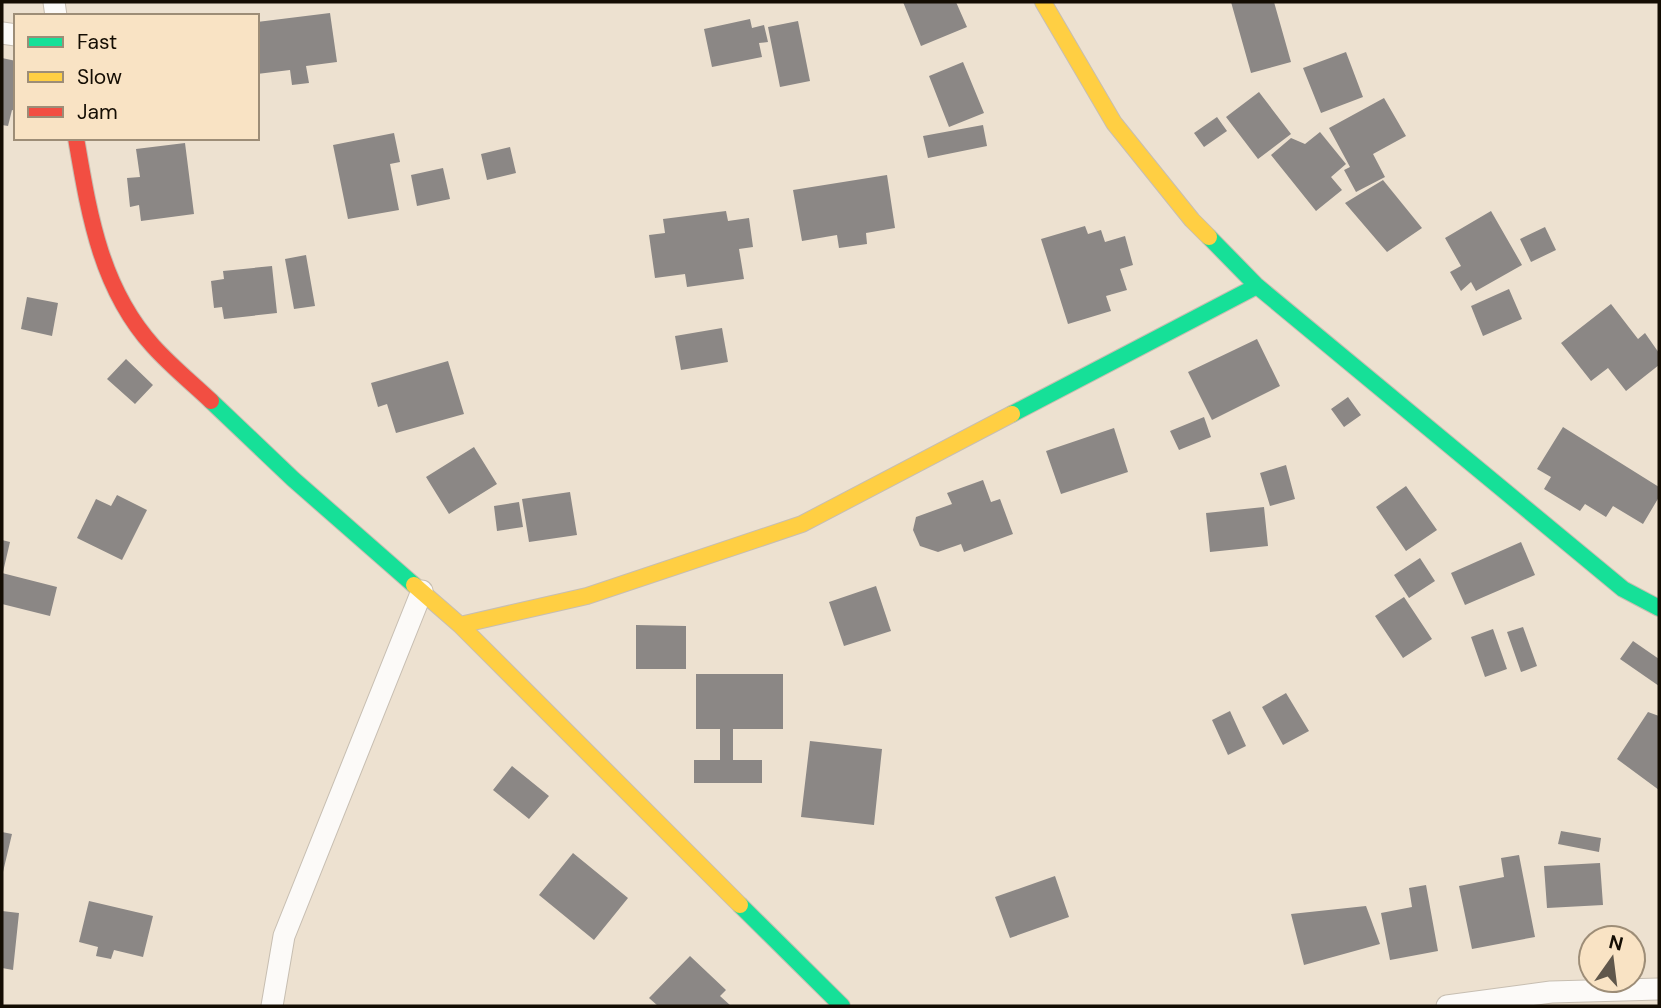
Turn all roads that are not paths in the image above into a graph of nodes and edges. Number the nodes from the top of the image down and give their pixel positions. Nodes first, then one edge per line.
1 (1043, 2) edge
2 (76, 140) edge
3 (1256, 286) junction
4 (422, 591) junction
5 (1659, 608) edge
6 (460, 625) junction
7 (1659, 989) edge
8 (272, 1006) edge
9 (842, 1006) edge
10 (1447, 1006) edge

1 - 3 street
2 - 4 street
3 - 5 street
3 - 6 street
4 - 6 street
4 - 8 street
6 - 9 street
7 - 10 street

